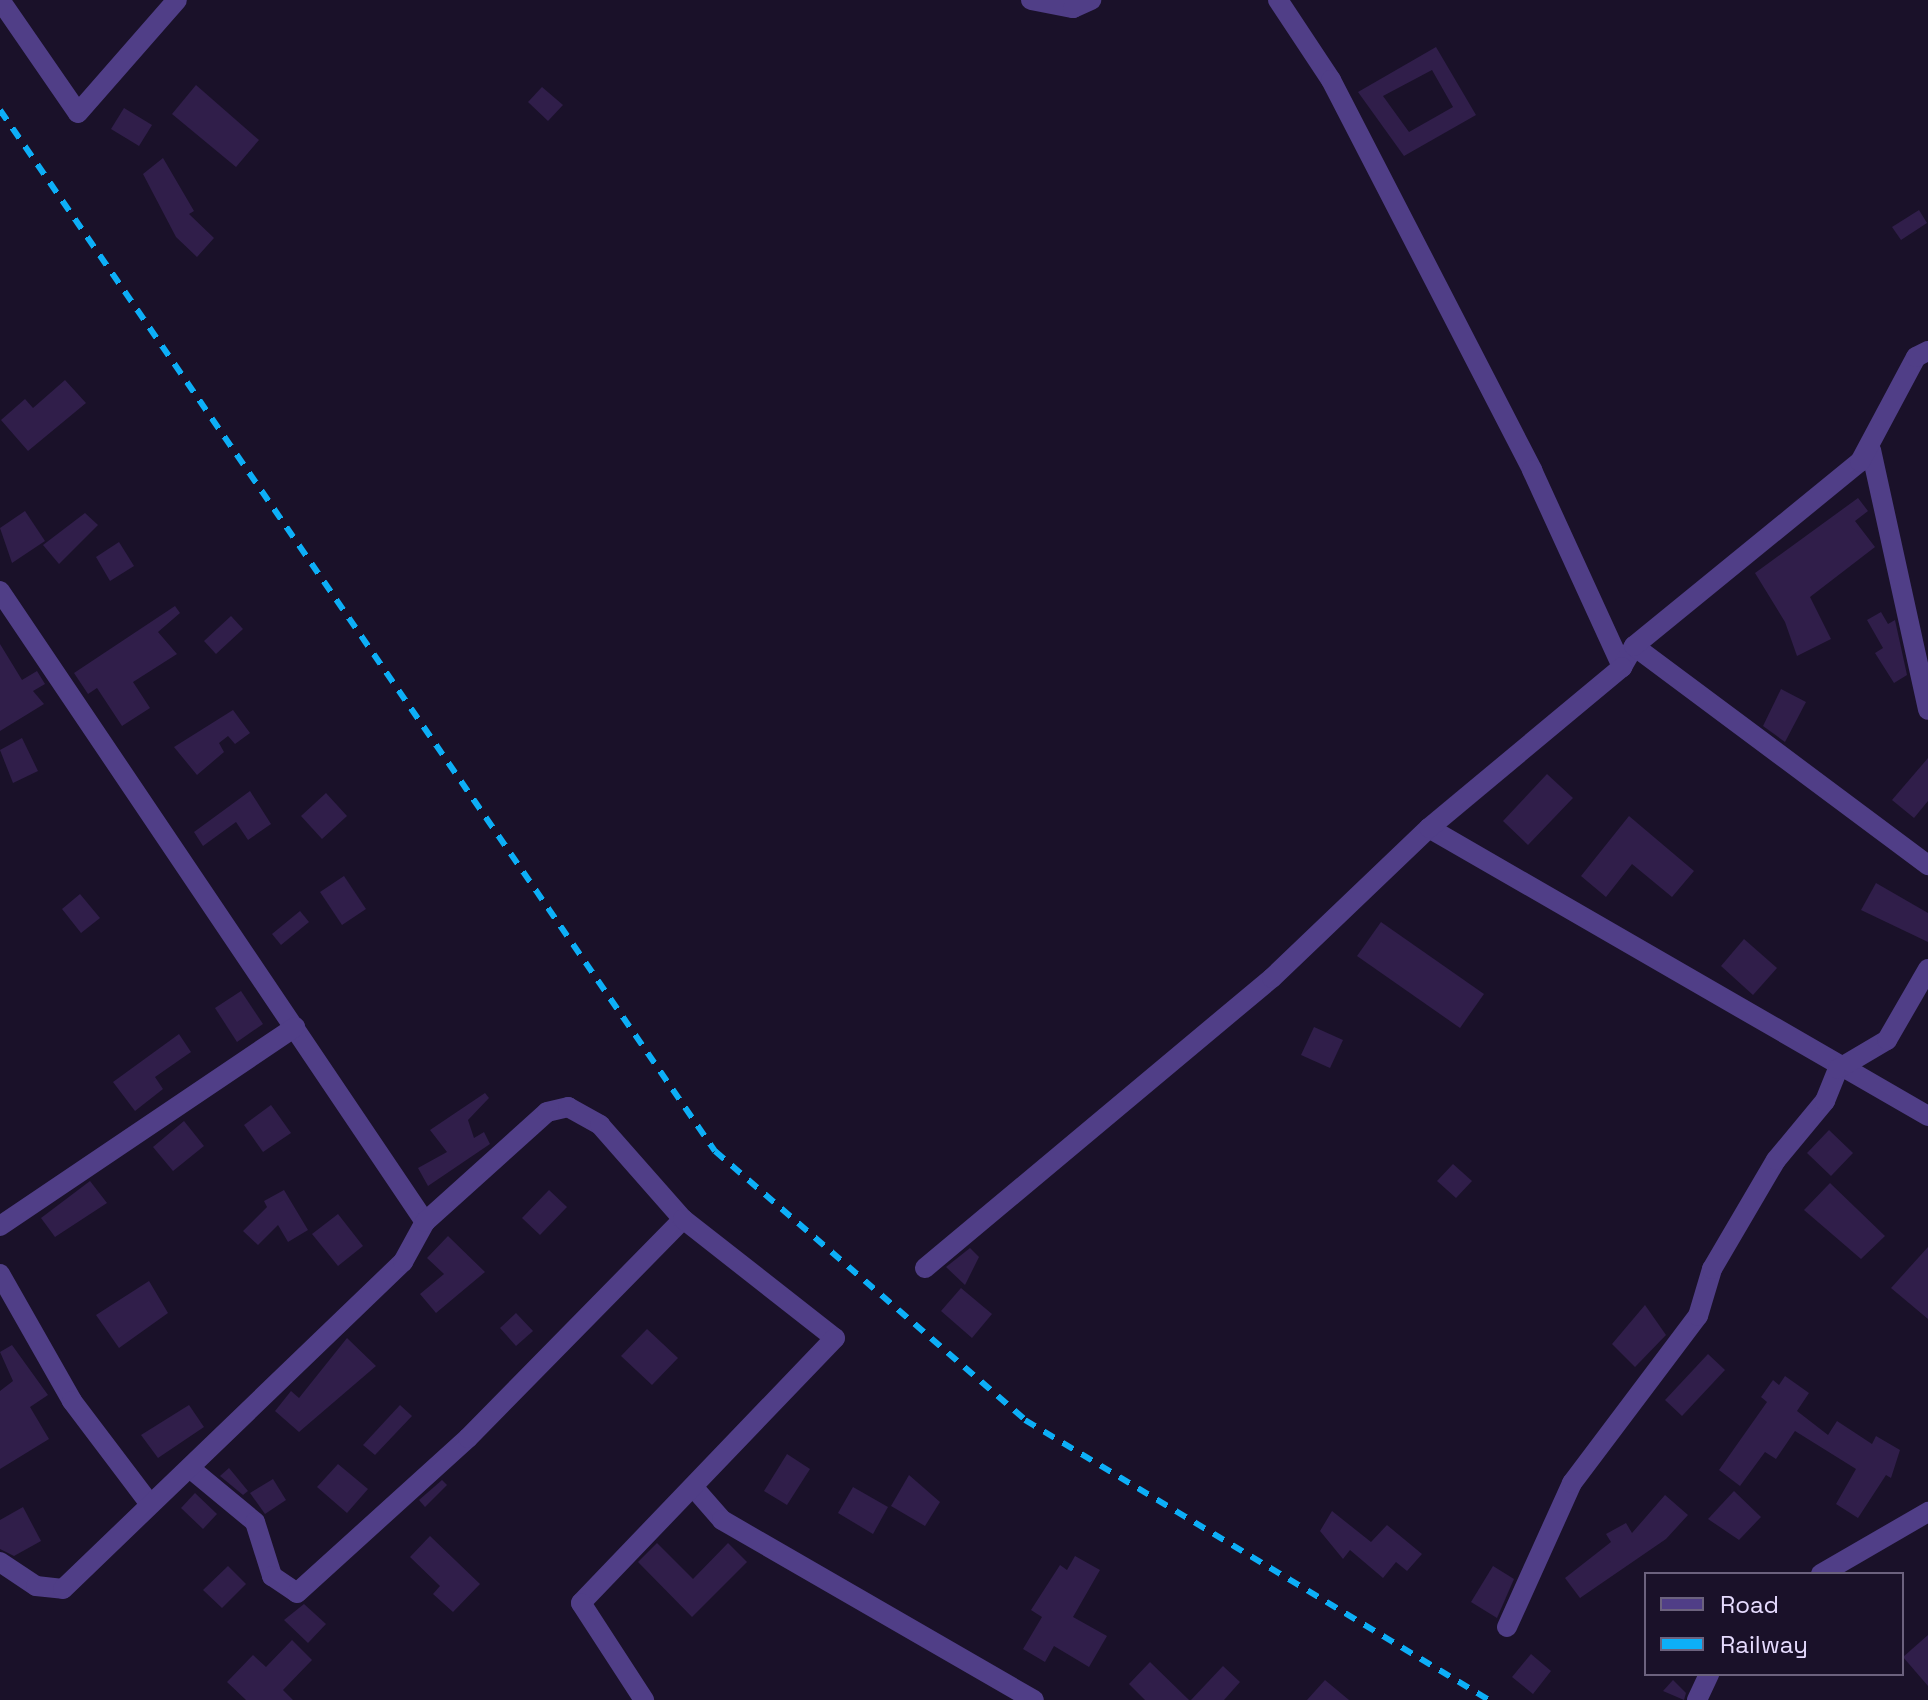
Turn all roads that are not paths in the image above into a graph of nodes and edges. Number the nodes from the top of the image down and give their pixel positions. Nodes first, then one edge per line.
1 (0, 0) edge
2 (177, 0) edge
3 (1031, 0) edge
4 (1091, 0) edge
5 (1278, 0) edge
6 (1928, 351) edge
7 (1871, 450) junction
8 (0, 591) edge
9 (1634, 646) junction
10 (1622, 667) junction
11 (1928, 710) edge
12 (1429, 828) junction
13 (1928, 865) edge
14 (1928, 969) edge
15 (295, 1027) junction
16 (1838, 1069) junction
17 (1928, 1116) edge
18 (683, 1219) junction
19 (425, 1222) junction
20 (0, 1226) edge
21 (925, 1268) dead end
22 (0, 1274) edge
23 (191, 1469) junction
24 (695, 1489) junction
25 (150, 1504) junction
26 (1928, 1512) edge
27 (0, 1562) edge
28 (1824, 1572) edge
29 (1507, 1627) dead end
30 (1708, 1676) edge
31 (644, 1700) edge
32 (1034, 1700) edge
33 (1697, 1700) edge

1 - 2 street
3 - 4 street
5 - 10 street
6 - 7 street
7 - 9 street
7 - 11 street
8 - 15 street
9 - 10 street
9 - 13 street
10 - 12 street
12 - 16 street
12 - 21 street
14 - 16 street
15 - 19 street
15 - 20 street
16 - 17 street
16 - 29 street
18 - 19 street
18 - 23 street
18 - 24 street
19 - 23 street
22 - 25 street
23 - 25 street
24 - 31 street
24 - 32 street
25 - 27 street
26 - 28 street
30 - 33 street

